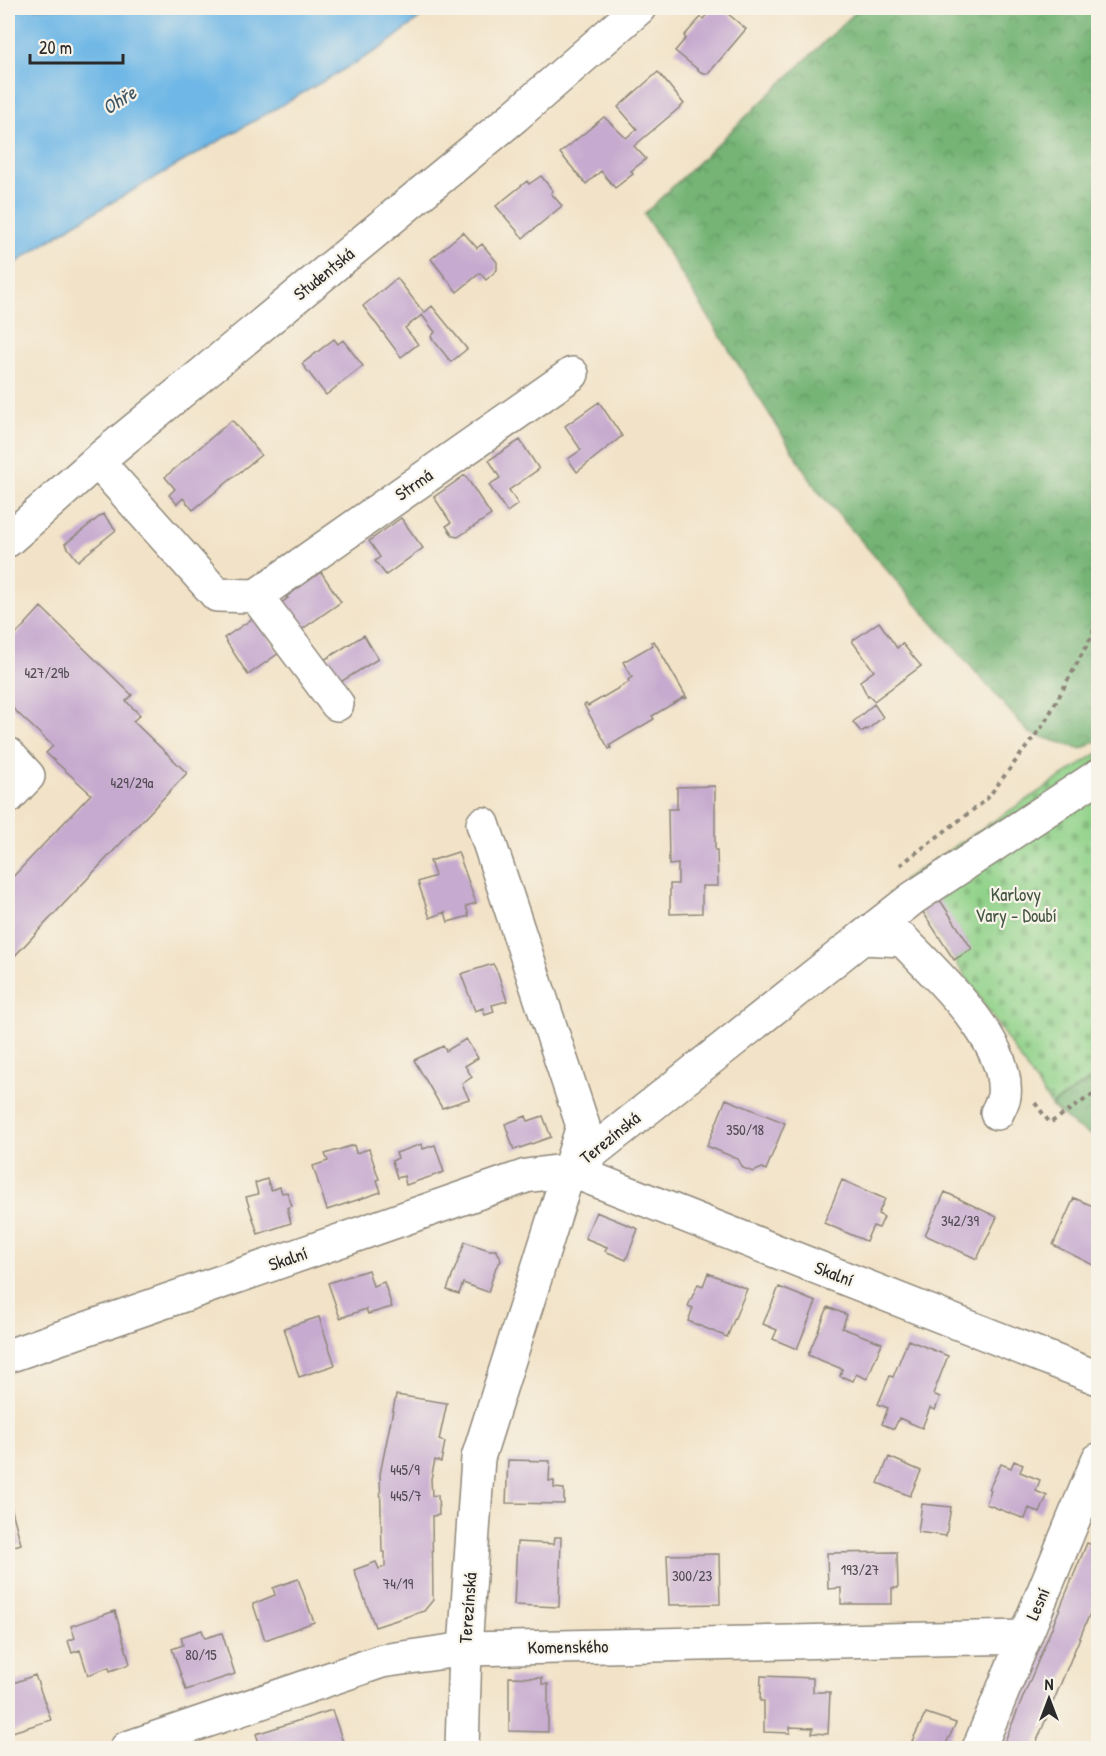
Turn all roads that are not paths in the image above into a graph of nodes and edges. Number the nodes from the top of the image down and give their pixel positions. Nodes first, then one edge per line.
1 (639, 8) edge
2 (572, 375) dead end
3 (97, 461) junction
4 (8, 540) edge
5 (256, 596) junction
6 (337, 704) dead end
7 (8, 754) edge
8 (1098, 776) edge
9 (8, 797) edge
10 (483, 824) dead end
11 (862, 938) junction
12 (997, 1113) dead end
13 (570, 1170) junction
14 (8, 1356) edge
15 (1098, 1378) edge
16 (1098, 1460) edge
17 (1024, 1637) junction
18 (465, 1649) junction
19 (127, 1749) edge
20 (462, 1749) edge
21 (979, 1749) edge

1 - 3 street, Studentská
2 - 5 street, Strmá
3 - 4 street, Studentská
3 - 5 street
5 - 6 street
7 - 9 street
8 - 11 street, Terezínská
10 - 13 street
11 - 12 street
11 - 13 street, Terezínská
13 - 14 street, Skalní
13 - 15 street, Skalní
13 - 18 street, Terezínská
16 - 17 street, Lesní
17 - 18 street, Komenského
17 - 21 street, Lesní
18 - 19 street, Komenského
18 - 20 street, Terezínská

